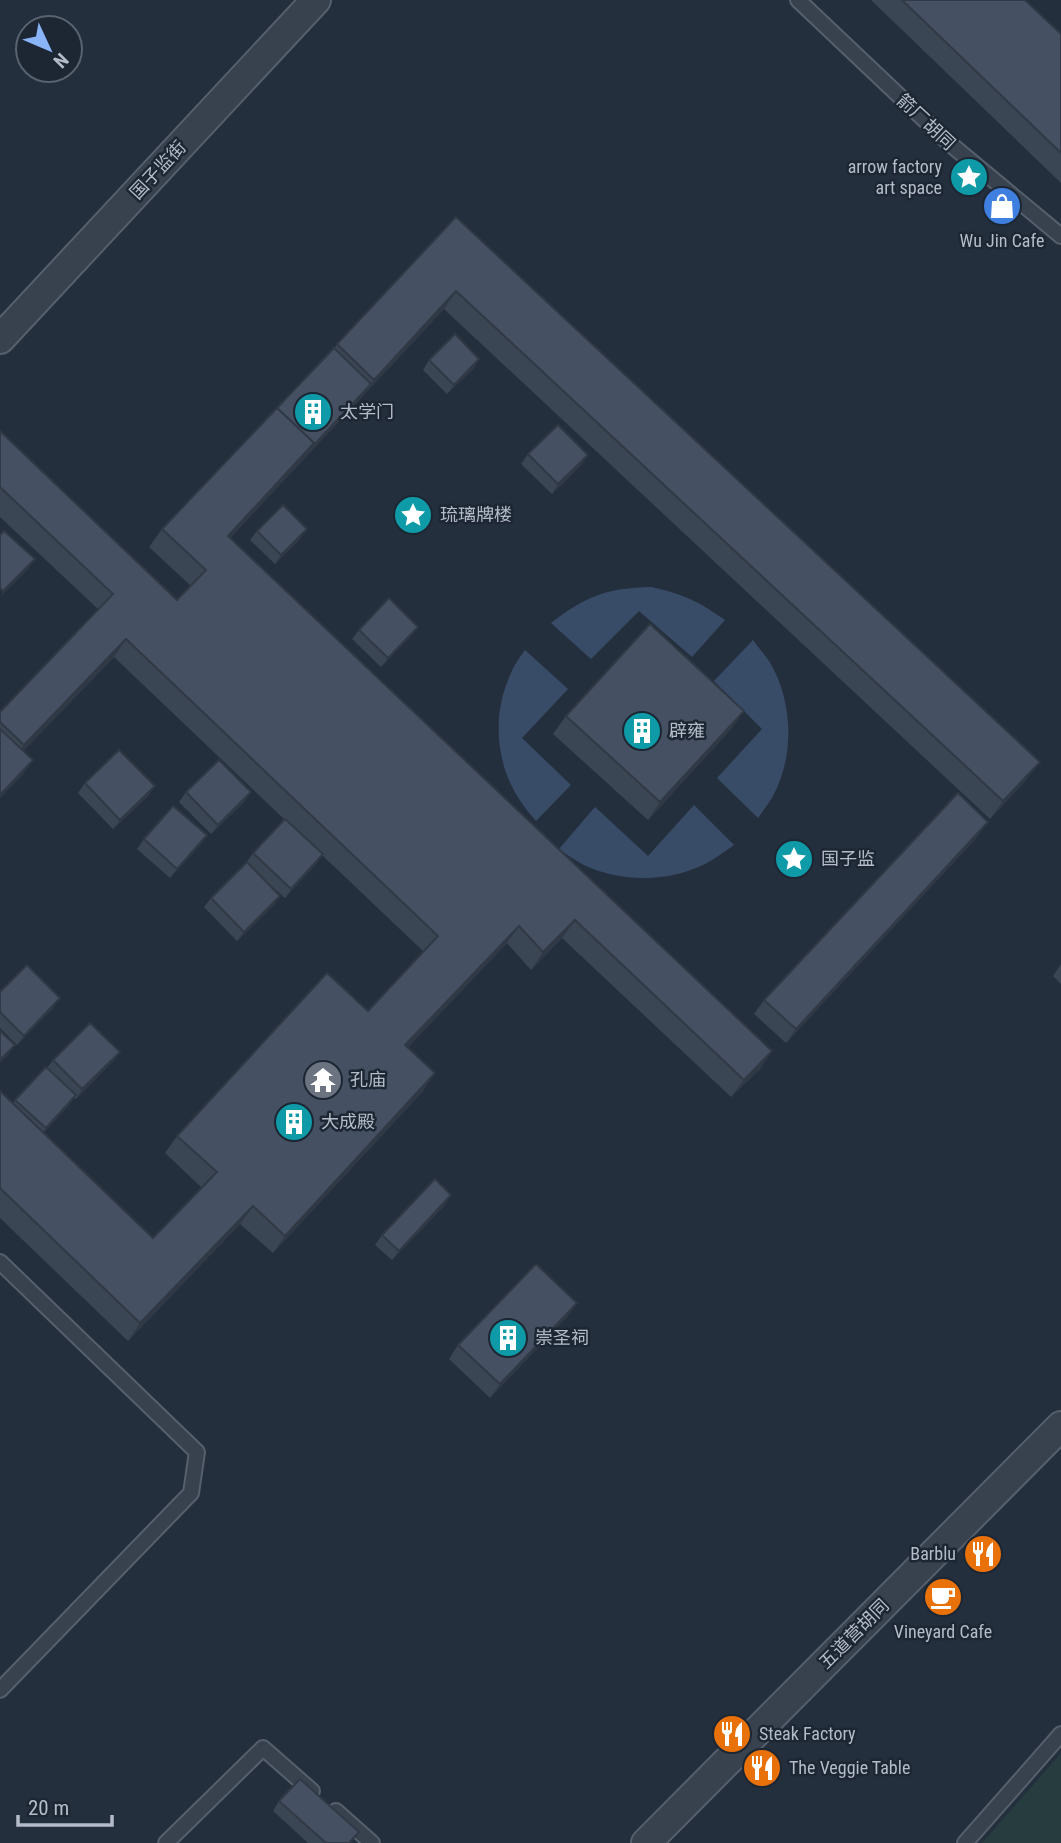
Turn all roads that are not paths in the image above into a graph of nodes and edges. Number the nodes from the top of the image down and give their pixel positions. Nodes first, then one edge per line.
1 (316, 0) edge
2 (798, 0) edge
3 (819, 0) edge
4 (808, 11) junction
5 (1061, 236) edge
6 (0, 339) edge
7 (0, 1262) edge
8 (1057, 1436) edge
9 (0, 1690) edge
10 (1061, 1734) edge
11 (166, 1843) edge
12 (372, 1843) edge
13 (646, 1843) edge
14 (965, 1843) edge

1 - 6 street, 国子监街
2 - 4 lane, 箭厂胡同
3 - 4 lane
4 - 5 lane, 箭厂胡同
7 - 9 lane
8 - 13 street, 五道营胡同
10 - 14 lane
11 - 12 lane

